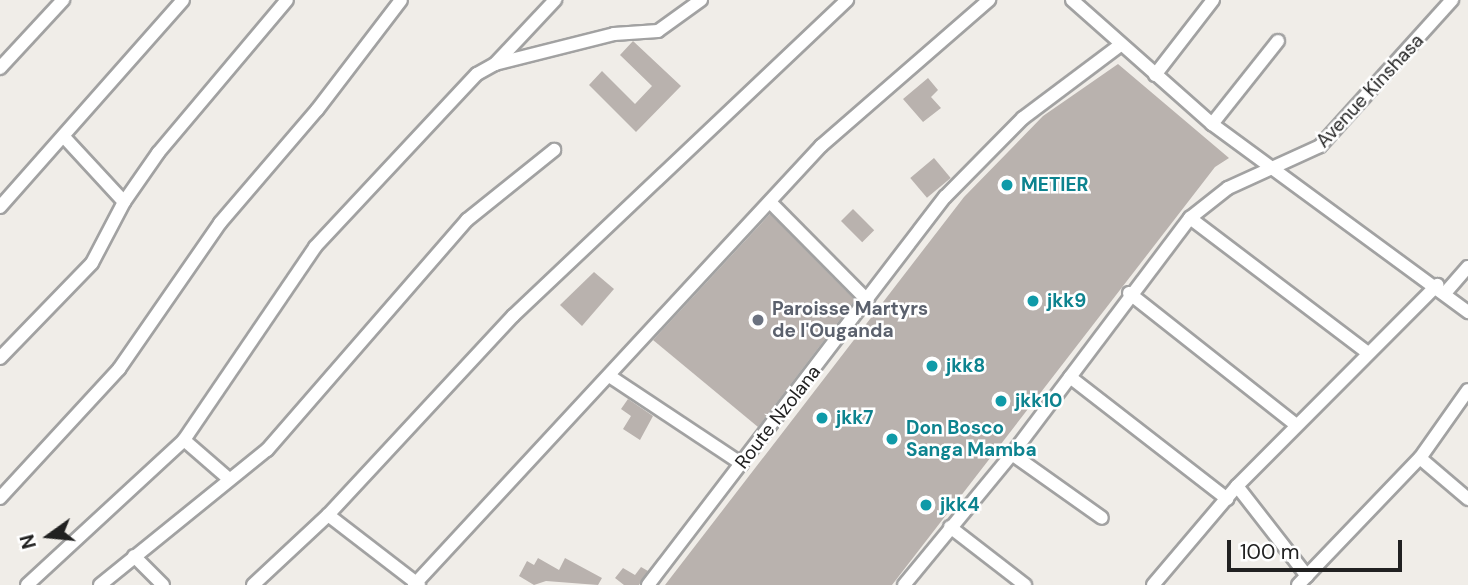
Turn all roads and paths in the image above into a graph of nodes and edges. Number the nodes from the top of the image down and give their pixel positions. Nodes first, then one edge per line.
1 (63, 0) edge
2 (183, 0) edge
3 (287, 0) edge
4 (401, 0) edge
5 (555, 0) edge
6 (701, 0) edge
7 (847, 0) edge
8 (989, 0) edge
9 (1072, 0) edge
10 (1213, 0) edge
11 (1433, 0) edge
12 (1448, 4) edge
13 (1278, 41) dead end
14 (1119, 46) junction
15 (495, 64) junction
16 (0, 68) edge
17 (1155, 75) junction
18 (1212, 124) junction
19 (65, 138) junction
20 (554, 149) dead end
21 (1278, 169) junction
22 (124, 202) junction
23 (770, 202) junction
24 (0, 207) edge
25 (1190, 218) junction
26 (1468, 267) edge
27 (1442, 289) junction
28 (1129, 293) junction
29 (868, 301) junction
30 (1468, 312) edge
31 (1368, 353) junction
32 (0, 358) edge
33 (611, 377) junction
34 (1070, 377) junction
35 (1468, 390) edge
36 (1297, 425) junction
37 (184, 440) junction
38 (1012, 454) junction
39 (1420, 457) junction
40 (742, 464) junction
41 (229, 479) junction
42 (1237, 486) junction
43 (0, 498) edge
44 (1227, 499) junction
45 (1468, 499) edge
46 (328, 514) junction
47 (1101, 518) dead end
48 (950, 527) junction
49 (134, 556) junction
50 (1303, 580) edge
51 (416, 584) edge
52 (27, 585) edge
53 (100, 585) edge
54 (163, 585) edge
55 (253, 585) edge
56 (648, 585) edge
57 (904, 585) edge
58 (1026, 585) edge
59 (1153, 585) edge

1 - 16 street
2 - 19 street
3 - 22 street
4 - 43 street
5 - 15 street
6 - 15 street
7 - 46 street
8 - 23 street
9 - 14 street
10 - 17 street
11 - 12 street
12 - 21 street, Avenue Kinshasa
13 - 18 street
14 - 17 street
14 - 29 street, Route Nzolana
15 - 37 street
17 - 18 street
18 - 21 street
19 - 22 street
19 - 24 street
20 - 41 street
21 - 25 street, Avenue Kinshasa
21 - 27 street
22 - 32 street
23 - 29 street
23 - 33 street
25 - 28 street, Avenue Kinshasa
25 - 31 street
26 - 27 street
27 - 30 street
27 - 31 street
28 - 34 street, Avenue Kinshasa
28 - 36 street
29 - 40 street, Route Nzolana
31 - 36 street
33 - 40 street
33 - 51 street
34 - 38 street, Avenue Kinshasa
34 - 44 street
35 - 39 street
36 - 42 street
37 - 41 street
37 - 52 street
38 - 47 street
38 - 48 street, Avenue Kinshasa
39 - 45 street
39 - 50 street
40 - 56 street, Route Nzolana
41 - 49 street
42 - 44 street
42 - 50 street
44 - 59 street
46 - 51 street
46 - 55 street
48 - 57 street, Avenue Kinshasa
48 - 58 street
49 - 53 street
49 - 54 street

